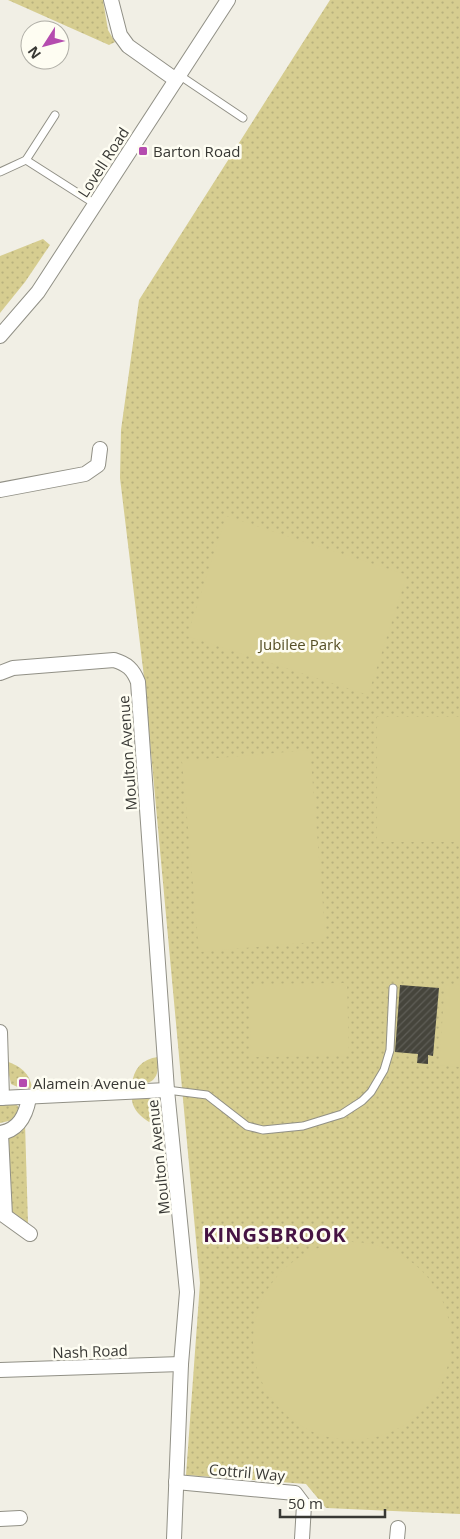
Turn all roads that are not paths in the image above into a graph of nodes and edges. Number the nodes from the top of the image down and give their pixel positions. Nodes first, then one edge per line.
1 (111, 0) edge
2 (228, 0) edge
3 (178, 77) junction
4 (55, 115) dead end
5 (243, 118) dead end
6 (26, 160) junction
7 (0, 172) edge
8 (95, 204) junction
9 (0, 336) edge
10 (100, 449) dead end
11 (0, 490) edge
12 (0, 673) edge
13 (393, 988) dead end
14 (0, 1032) edge
15 (167, 1090) junction
16 (1, 1098) edge
17 (29, 1098) junction
18 (1, 1134) edge
19 (2, 1218) edge
20 (30, 1234) dead end
21 (181, 1364) junction
22 (0, 1370) edge
23 (176, 1482) junction
24 (20, 1518) dead end
25 (0, 1519) edge
26 (174, 1539) edge
27 (302, 1539) edge

1 - 3 street
2 - 3 street, Lovell Road
3 - 5 lane
3 - 8 street, Lovell Road
4 - 6 lane
6 - 7 lane
6 - 8 lane
8 - 9 street, Lovell Road
10 - 11 street
12 - 15 street, Moulton Avenue
13 - 15 lane
14 - 16 street
15 - 17 street
15 - 21 street, Moulton Avenue
16 - 17 street
17 - 18 street
18 - 19 street
19 - 20 street
21 - 22 street, Nash Road
21 - 23 street, Moulton Avenue
23 - 26 street, Moulton Avenue
23 - 27 street, Cottril Way
24 - 25 street

